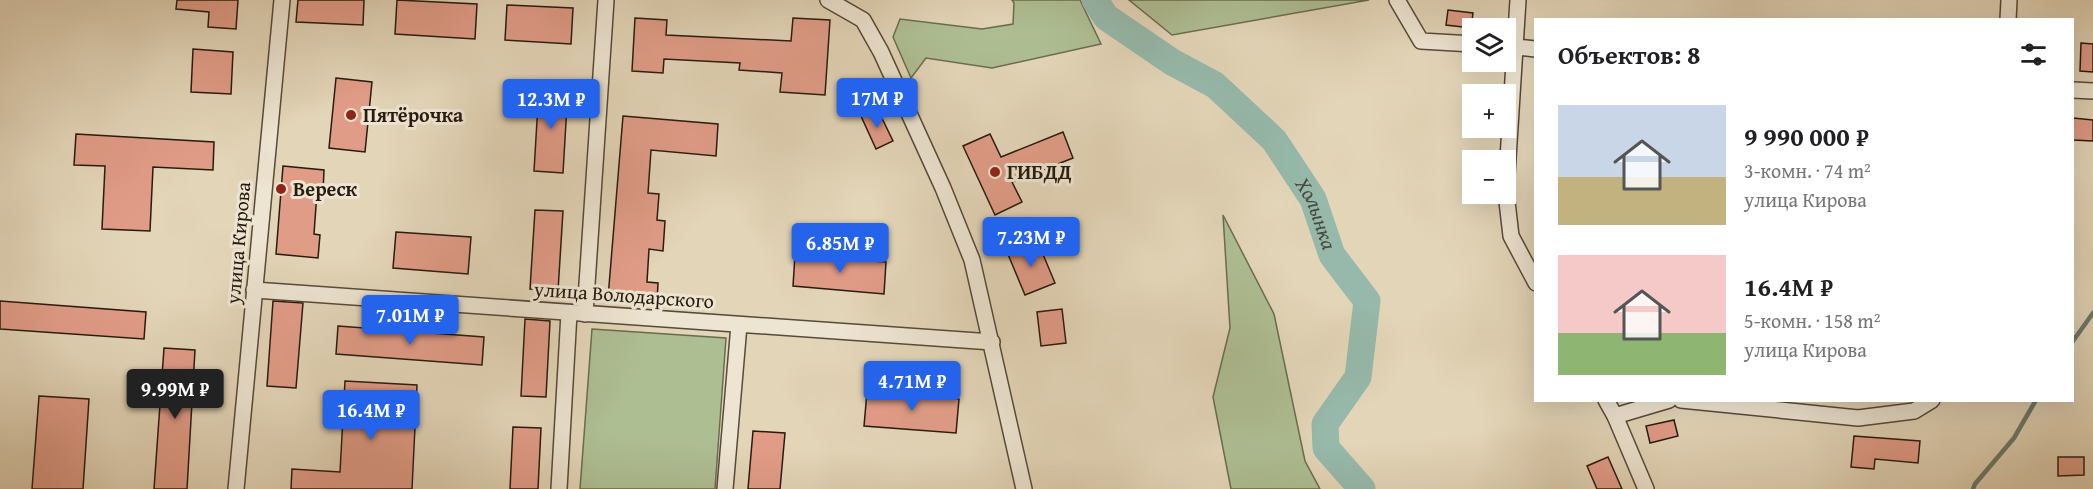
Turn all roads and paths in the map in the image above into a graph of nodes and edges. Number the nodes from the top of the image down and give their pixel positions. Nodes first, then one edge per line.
1 (282, 0) edge
2 (606, 0) edge
3 (828, 0) edge
4 (1397, 0) edge
5 (1518, 0) edge
6 (2009, 0) edge
7 (1515, 18) edge
8 (2008, 18) edge
9 (1462, 43) edge
10 (1516, 47) edge
11 (1534, 49) edge
12 (1509, 72) edge
13 (2074, 90) edge
14 (2093, 91) edge
15 (1507, 150) edge
16 (1507, 204) edge
17 (1534, 279) edge
18 (254, 290) junction
19 (569, 313) junction
20 (585, 314) junction
21 (739, 324) junction
22 (992, 342) junction
23 (1607, 402) edge
24 (1662, 402) edge
25 (1701, 402) edge
26 (1929, 402) edge
27 (1616, 416) junction
28 (236, 489) edge
29 (559, 489) edge
30 (725, 489) edge
31 (1024, 489) edge
32 (1646, 489) edge

1 - 18 street, улица Кирова
2 - 20 street
3 - 22 street
4 - 9 street
5 - 7 street
6 - 8 street
10 - 11 street
12 - 15 street
13 - 14 street
16 - 17 street
18 - 19 street, улица Володарского
18 - 28 street, улица Кирова
19 - 20 street, улица Володарского
19 - 29 street
20 - 21 street, улица Володарского
21 - 22 street, улица Володарского
21 - 30 street
22 - 31 street
23 - 27 street
24 - 27 street
25 - 26 street
27 - 32 street

